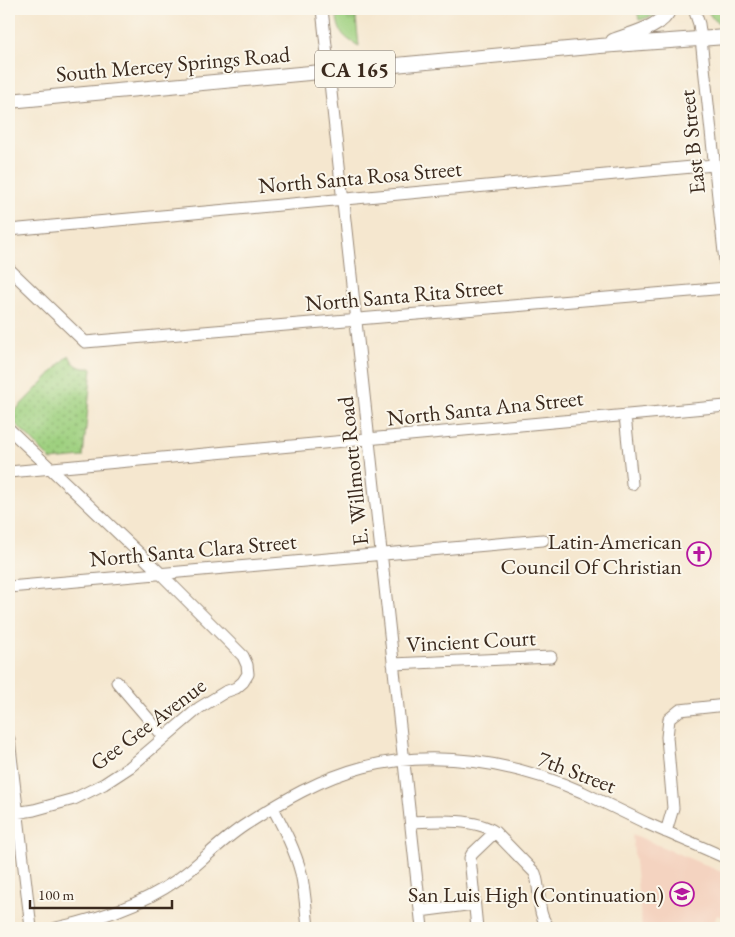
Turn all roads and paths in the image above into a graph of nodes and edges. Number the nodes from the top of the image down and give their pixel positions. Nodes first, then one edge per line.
1 (322, 9) edge
2 (669, 9) edge
3 (694, 9) edge
4 (726, 37) edge
5 (701, 40) junction
6 (600, 46) junction
7 (328, 72) junction
8 (9, 101) edge
9 (714, 165) junction
10 (343, 199) junction
11 (9, 230) edge
12 (9, 269) edge
13 (726, 272) edge
14 (726, 288) edge
15 (356, 319) junction
16 (726, 406) edge
17 (625, 415) junction
18 (9, 428) edge
19 (369, 440) junction
20 (50, 468) junction
21 (9, 472) edge
22 (632, 484) dead end
23 (543, 540) dead end
24 (382, 553) junction
25 (159, 572) junction
26 (9, 587) edge
27 (551, 657) dead end
28 (393, 664) junction
29 (116, 682) dead end
30 (726, 706) edge
31 (164, 737) junction
32 (9, 739) edge
33 (404, 760) junction
34 (273, 808) junction
35 (13, 813) edge
36 (411, 822) junction
37 (495, 832) junction
38 (666, 832) junction
39 (726, 858) edge
40 (474, 904) junction
41 (420, 911) junction
42 (31, 928) edge
43 (56, 928) edge
44 (308, 928) edge
45 (422, 928) edge
46 (477, 928) edge
47 (550, 928) edge
48 (584, 928) edge
49 (592, 928) edge

1 - 7 street, E. Willmott Road
2 - 6 main road
3 - 5 street, East B Street
4 - 5 main road, CA 165
5 - 6 main road, South Mercey Springs Road / CA 165
5 - 9 street, East B Street
6 - 7 main road, South Mercey Springs Road / CA 165
7 - 8 main road, South Mercey Springs Road / CA 165
7 - 10 street, E. Willmott Road
9 - 10 street, North Santa Rosa Street
9 - 13 street, East B Street
10 - 11 street, North Santa Rosa Street
10 - 15 street, E. Willmott Road
12 - 15 street, North Santa Rita Street
14 - 15 street, North Santa Rita Street
15 - 19 street, E. Willmott Road
16 - 17 street, North Santa Ana Street
17 - 19 street, North Santa Ana Street
17 - 22 street
18 - 20 street
19 - 20 street, North Santa Ana Street
19 - 24 street, E. Willmott Road
20 - 21 street, North Santa Ana Street
20 - 25 street
23 - 24 street, North Santa Clara Street
24 - 25 street, North Santa Clara Street
24 - 28 street, E. Willmott Road
25 - 26 street, North Santa Clara Street
25 - 31 street, Gee Gee Avenue
27 - 28 street, Vincient Court
28 - 33 street, E. Willmott Road
29 - 31 street
30 - 38 street
31 - 35 street, Gee Gee Avenue
32 - 35 street
33 - 34 street, 7th Street
33 - 36 street, E. Willmott Road
33 - 38 street, 7th Street
34 - 43 street, 7th Street
34 - 44 street
35 - 42 street
36 - 37 street
36 - 41 street, E. Willmott Road
37 - 40 street
37 - 47 street
38 - 39 street, 7th Street
40 - 41 street
40 - 46 street
41 - 45 street, E. Willmott Road
48 - 49 street

